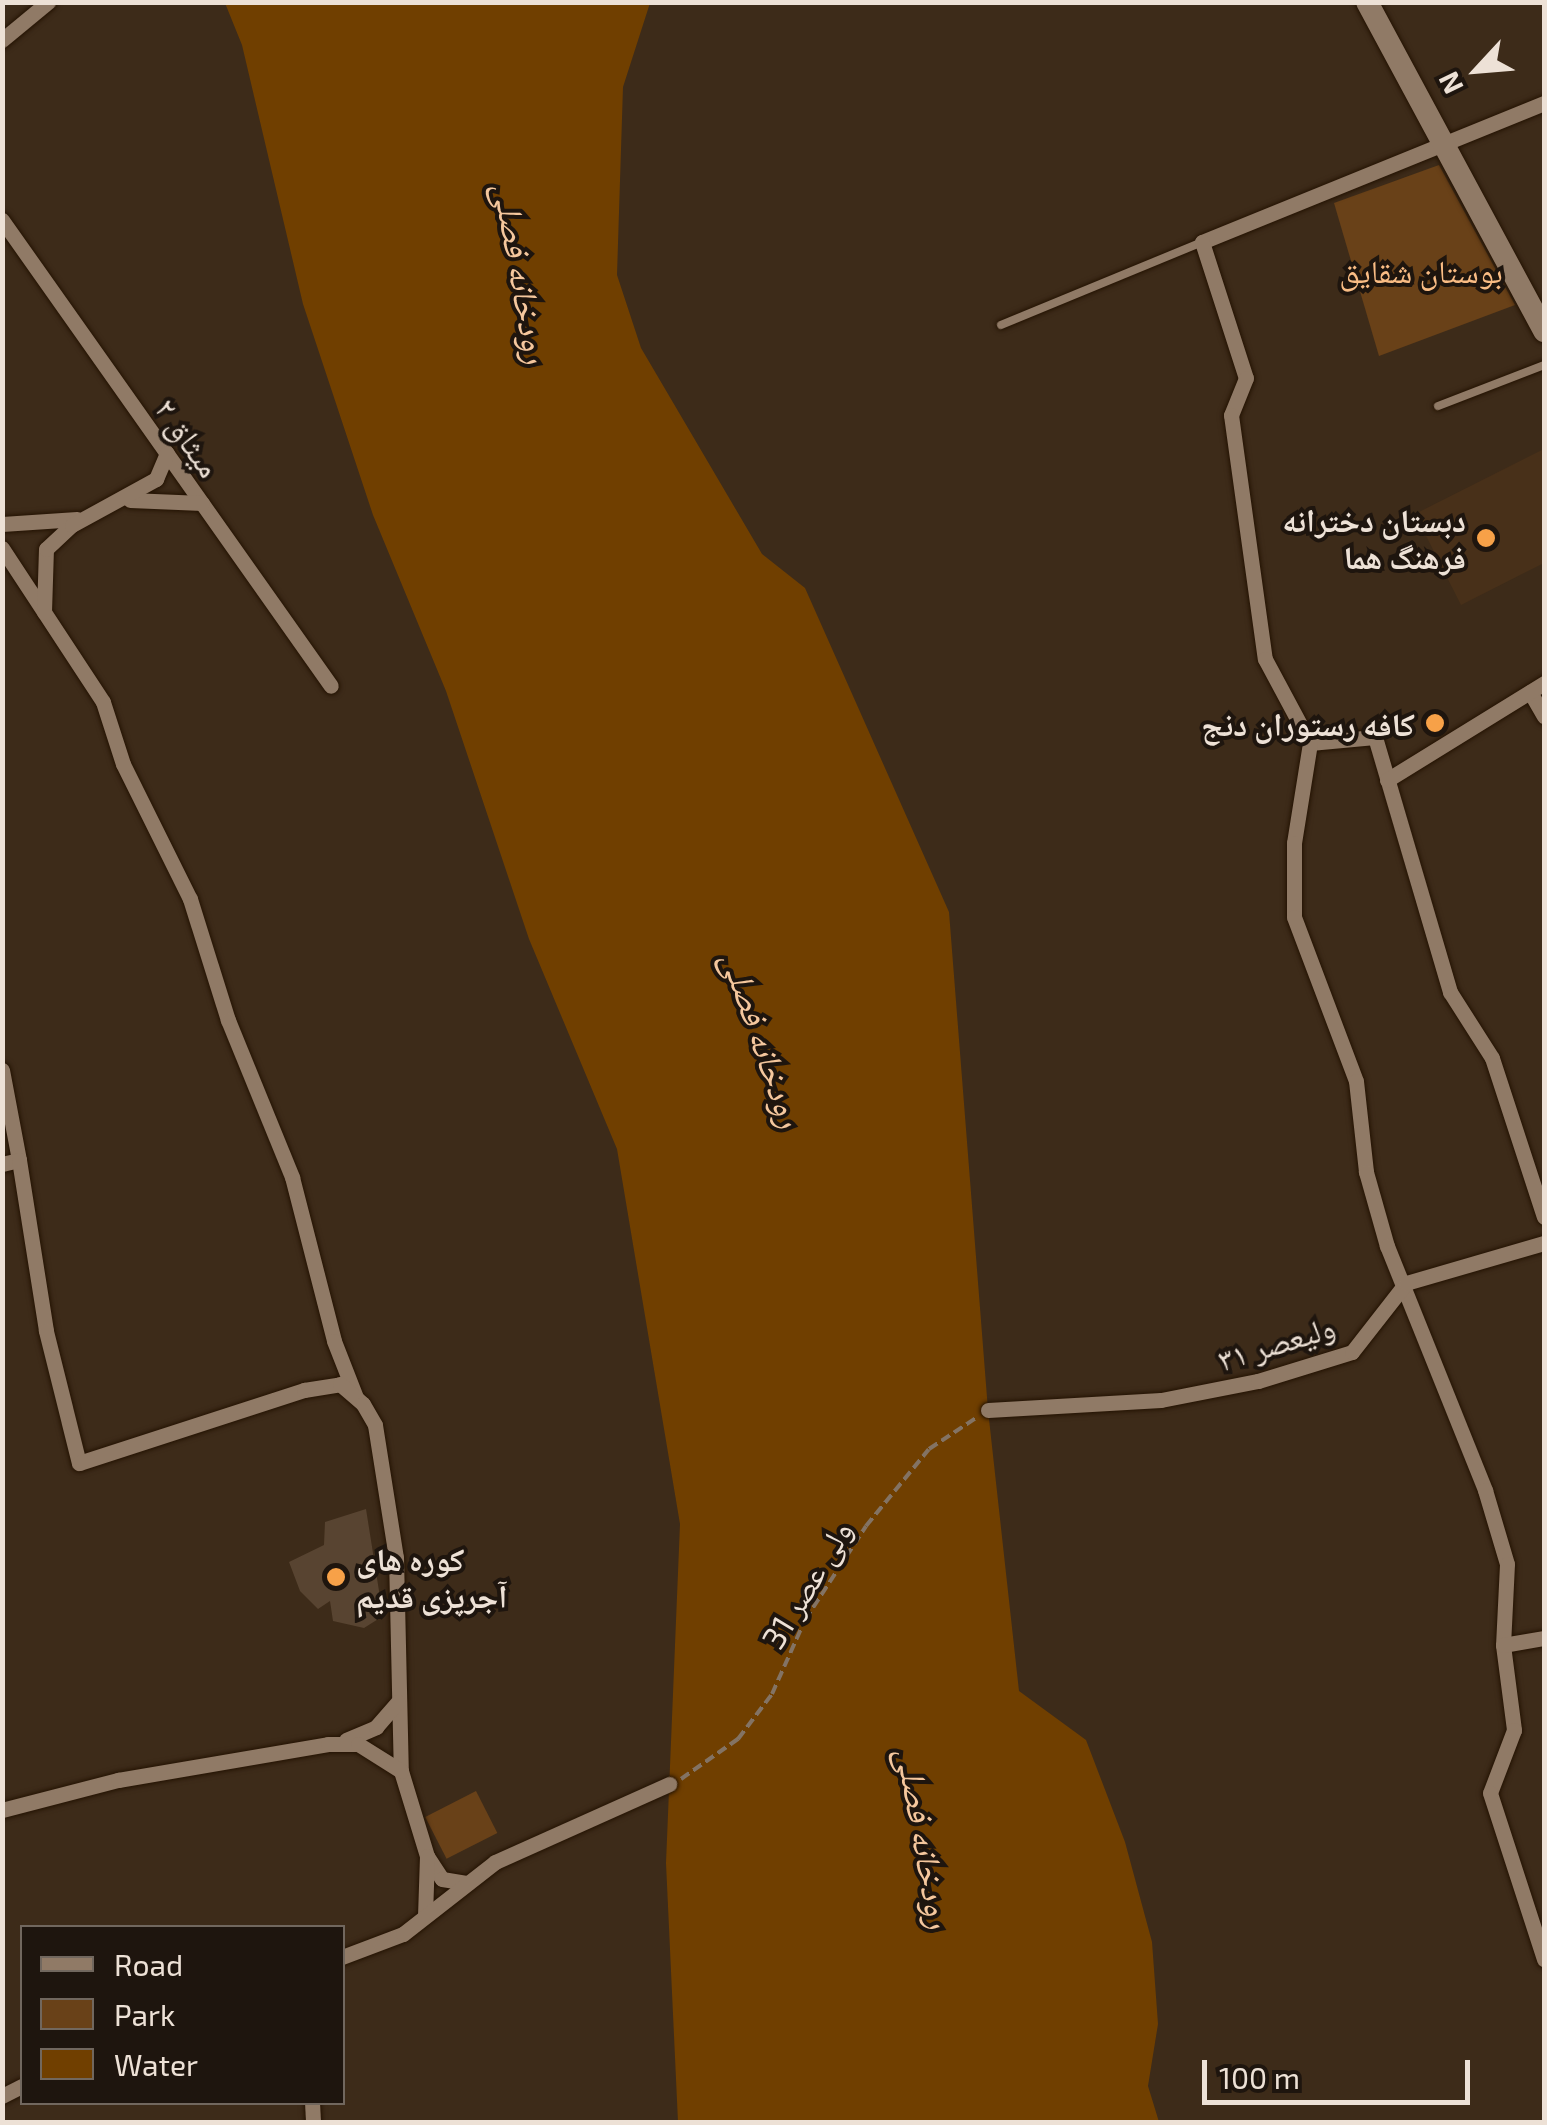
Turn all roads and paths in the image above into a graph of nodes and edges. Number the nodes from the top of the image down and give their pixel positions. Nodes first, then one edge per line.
1 (48, 2) edge
2 (1367, 2) edge
3 (2, 40) edge
4 (1544, 102) edge
5 (1444, 144) junction
6 (2, 220) edge
7 (1202, 242) junction
8 (1001, 325) dead end
9 (1544, 331) edge
10 (1544, 365) edge
11 (1438, 406) dead end
12 (167, 454) junction
13 (120, 500) junction
14 (202, 502) junction
15 (86, 517) junction
16 (2, 524) edge
17 (2, 548) edge
18 (44, 612) junction
19 (331, 686) dead end
20 (1537, 688) edge
21 (1544, 716) edge
22 (1310, 743) junction
23 (1387, 780) junction
24 (2, 1070) edge
25 (10, 1162) edge
26 (1544, 1217) edge
27 (1544, 1244) edge
28 (1406, 1284) junction
29 (357, 1398) junction
30 (988, 1410) joint
31 (1544, 1638) edge
32 (1503, 1645) junction
33 (398, 1702) junction
34 (328, 1744) junction
35 (401, 1770) junction
36 (669, 1784) joint
37 (2, 1810) edge
38 (426, 1856) junction
39 (468, 1883) junction
40 (425, 1916) junction
41 (345, 1956) edge
42 (1544, 1959) edge

1 - 3 street
2 - 5 main road
4 - 5 street
5 - 7 street
5 - 9 main road
6 - 12 street, میثاق ۲
7 - 8 lane
7 - 22 street
10 - 11 lane
12 - 13 street
12 - 14 street, میثاق ۲
13 - 14 street
13 - 15 street
14 - 19 street, میثاق ۲
15 - 16 street
15 - 18 street
17 - 18 street
18 - 29 street
20 - 21 street
20 - 23 street
22 - 23 street
22 - 28 street
23 - 26 street
24 - 25 street
25 - 29 street
27 - 28 street
28 - 30 street, ولیعصر ۳۱
28 - 32 street
29 - 33 street
30 - 36 path, ولی عصر 31
31 - 32 street
32 - 42 street
33 - 34 street
33 - 35 street
34 - 35 street
34 - 37 street
35 - 38 street
36 - 39 street
38 - 39 street
38 - 40 street
39 - 40 street
40 - 41 street

